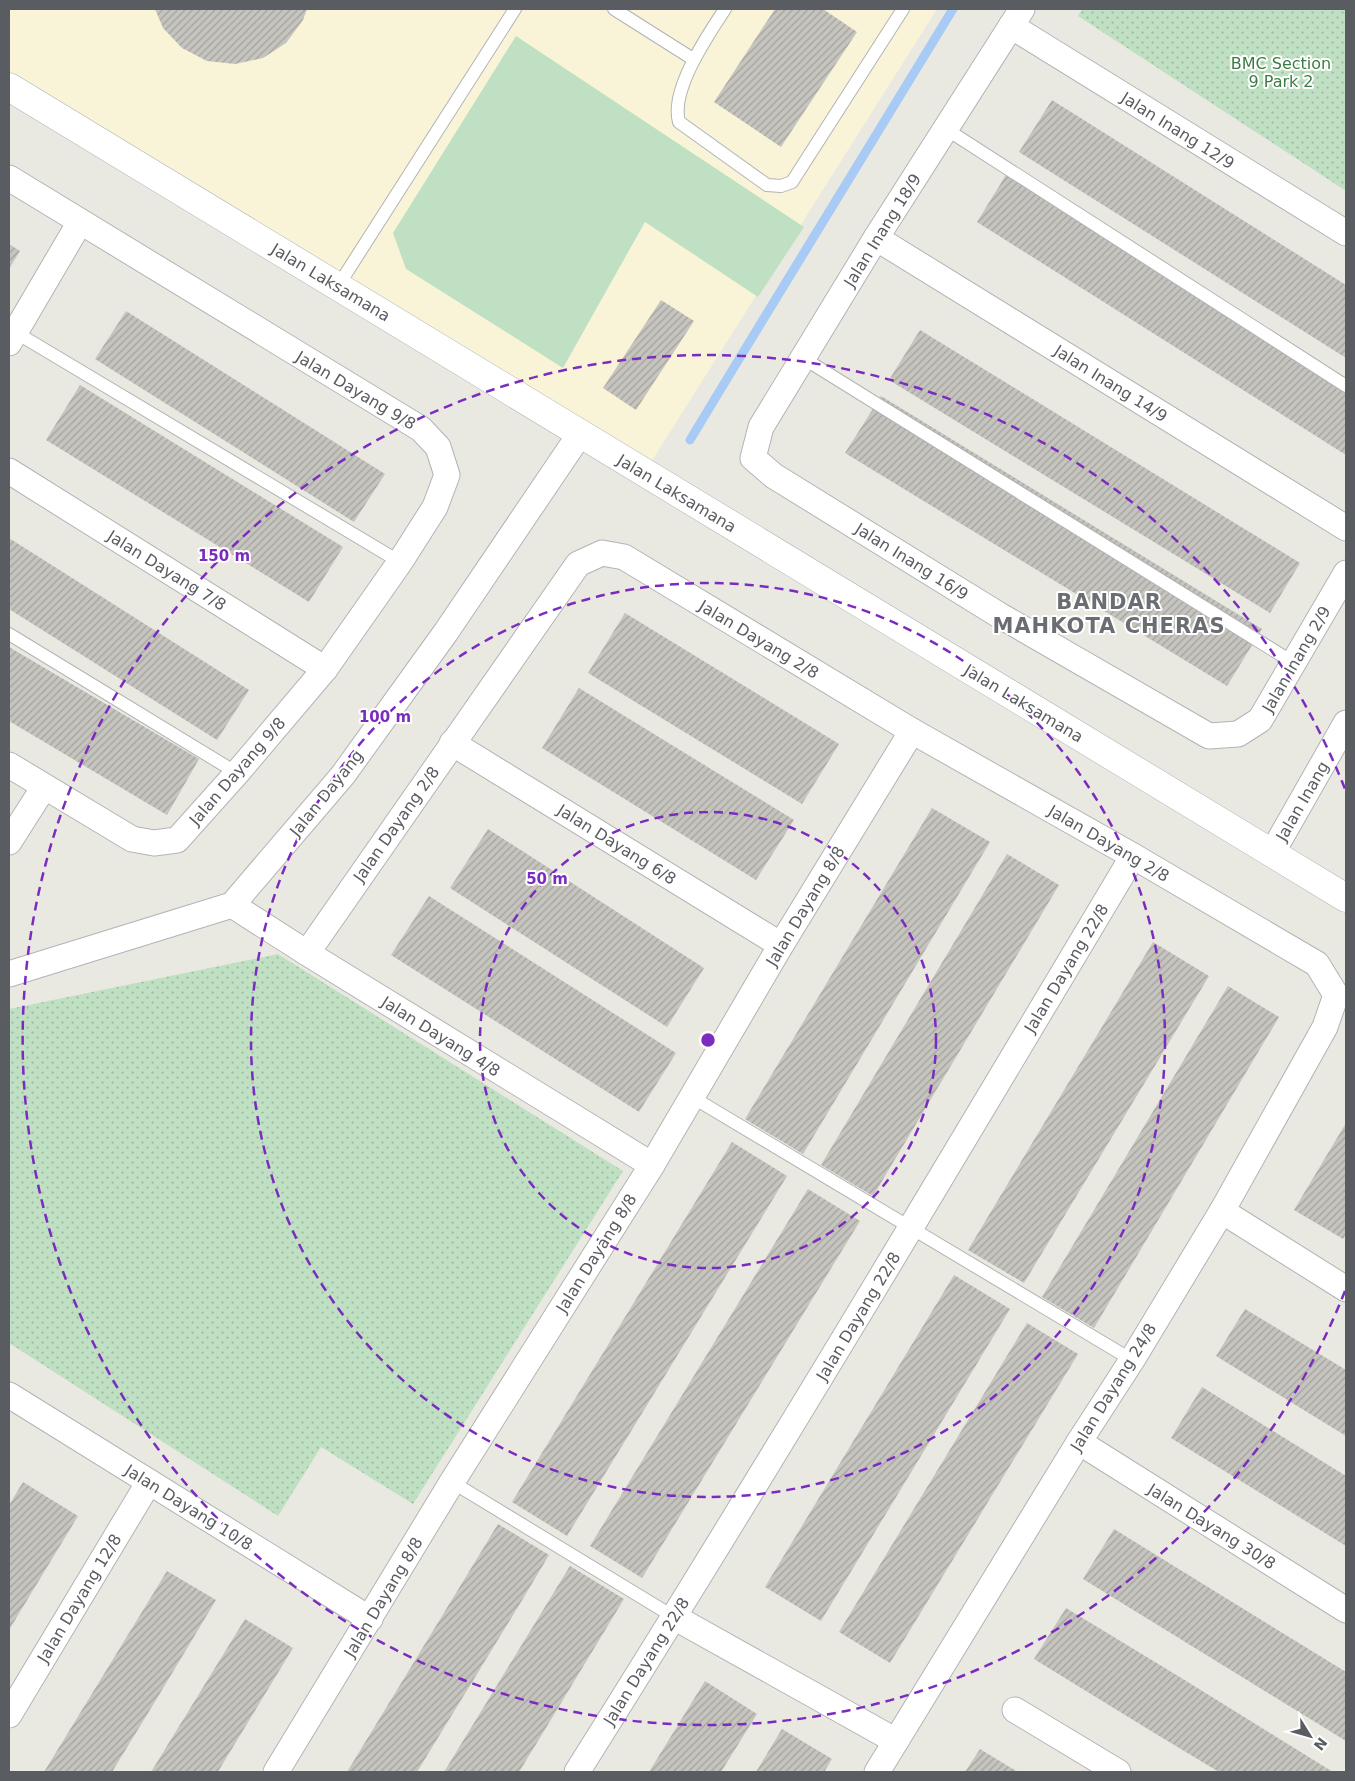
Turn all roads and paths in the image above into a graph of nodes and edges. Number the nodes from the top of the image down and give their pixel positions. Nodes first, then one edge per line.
1 (515, 9) edge
2 (614, 9) edge
3 (724, 9) edge
4 (903, 9) edge
5 (1016, 17) edge
6 (693, 59) junction
7 (9, 87) edge
8 (946, 129) junction
9 (9, 178) edge
10 (80, 222) junction
11 (1346, 233) edge
12 (876, 238) junction
13 (338, 286) junction
14 (12, 337) edge
15 (803, 358) junction
16 (1346, 386) edge
17 (580, 434) junction
18 (753, 458) joint
19 (9, 471) edge
20 (1346, 528) edge
21 (400, 562) junction
22 (1346, 573) edge
23 (9, 634) edge
24 (1294, 663) junction
25 (325, 668) junction
26 (1260, 720) joint
27 (1346, 723) edge
28 (912, 731) junction
29 (452, 743) junction
30 (9, 765) edge
31 (237, 773) junction
32 (44, 787) junction
33 (9, 842) edge
34 (1272, 853) junction
35 (1133, 856) junction
36 (1346, 898) edge
37 (232, 905) junction
38 (781, 945) junction
39 (307, 953) junction
40 (9, 974) edge
41 (1336, 995) joint
42 (692, 1097) junction
43 (652, 1165) junction
44 (1222, 1211) junction
45 (911, 1229) junction
46 (1346, 1289) edge
47 (1132, 1360) junction
48 (9, 1395) edge
49 (1079, 1442) junction
50 (149, 1482) junction
51 (452, 1482) junction
52 (1346, 1610) edge
53 (674, 1617) junction
54 (370, 1619) junction
55 (1016, 1710) dead end
56 (9, 1715) edge
57 (896, 1741) junction
58 (276, 1772) edge
59 (577, 1772) edge
60 (877, 1772) edge
61 (1118, 1772) edge

1 - 13 lane
2 - 6 lane
3 - 6 lane
4 - 6 lane
5 - 8 street, Jalan Inang 18/9
5 - 11 street, Jalan Inang 12/9
7 - 13 street, Jalan Laksamana
8 - 12 street, Jalan Inang 18/9
8 - 16 lane
9 - 10 street, Jalan Dayang 9/8
10 - 14 street
10 - 21 street, Jalan Dayang 9/8
12 - 15 street, Jalan Inang 18/9
12 - 20 street, Jalan Inang 14/9
13 - 17 street, Jalan Laksamana
14 - 21 lane
15 - 18 street, Jalan Inang 18/9
15 - 24 lane
17 - 34 street, Jalan Laksamana
17 - 37 street, Jalan Dayang
18 - 26 street, Jalan Inang 16/9
19 - 25 street, Jalan Dayang 7/8
21 - 25 street, Jalan Dayang 9/8
22 - 24 street, Jalan Inang 2/9
23 - 31 lane
24 - 26 street, Jalan Inang 2/9
25 - 31 street, Jalan Dayang 9/8
27 - 34 street, Jalan Inang
28 - 29 street, Jalan Dayang 2/8
28 - 35 street, Jalan Dayang 2/8
28 - 38 street, Jalan Dayang 8/8
29 - 38 street, Jalan Dayang 6/8
29 - 39 street, Jalan Dayang 2/8
30 - 32 street
31 - 32 street, Jalan Dayang 9/8
32 - 33 street
34 - 36 street, Jalan Laksamana
35 - 41 street, Jalan Dayang 2/8
35 - 45 street, Jalan Dayang 22/8
37 - 39 street, Jalan Dayang 4/8
37 - 40 street
38 - 42 street, Jalan Dayang 8/8
39 - 43 street, Jalan Dayang 4/8
41 - 44 street, Jalan Dayang 24/8
42 - 43 street, Jalan Dayang 8/8
42 - 45 lane
43 - 51 street, Jalan Dayang 8/8
44 - 46 street
44 - 47 street, Jalan Dayang 24/8
45 - 47 lane
45 - 53 street, Jalan Dayang 22/8
47 - 49 street, Jalan Dayang 24/8
48 - 50 street, Jalan Dayang 10/8
49 - 52 street, Jalan Dayang 30/8
49 - 57 street, Jalan Dayang 24/8
50 - 54 street, Jalan Dayang 10/8
50 - 56 street, Jalan Dayang 12/8
51 - 53 lane
51 - 54 street, Jalan Dayang 8/8
53 - 57 street
53 - 59 street, Jalan Dayang 22/8
54 - 58 street, Jalan Dayang 8/8
55 - 61 street
57 - 60 street, Jalan Dayang 24/8

